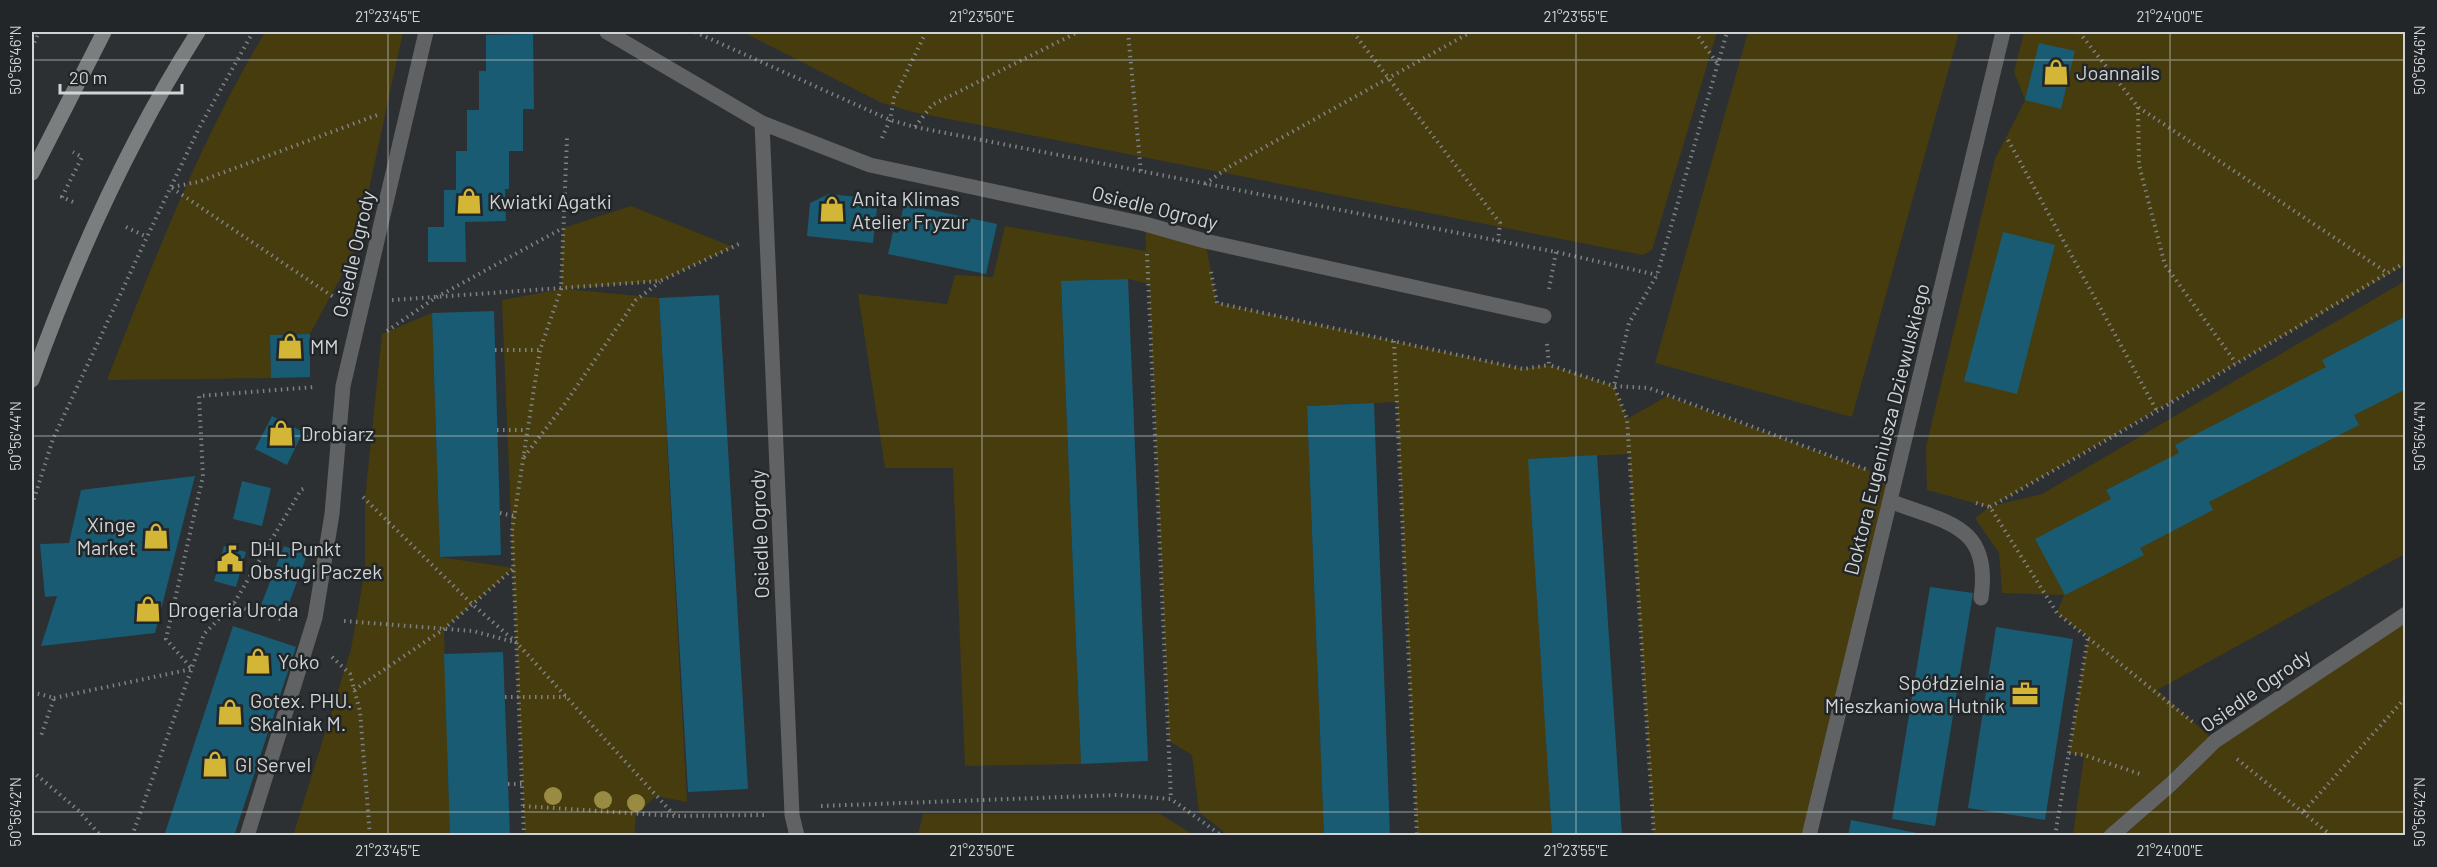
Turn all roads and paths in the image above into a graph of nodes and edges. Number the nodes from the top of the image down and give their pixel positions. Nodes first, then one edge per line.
1 (39, 32) edge
2 (104, 32) edge
3 (198, 32) edge
4 (253, 32) edge
5 (426, 32) edge
6 (695, 32) edge
7 (926, 32) edge
8 (1078, 32) edge
9 (1128, 32) edge
10 (1353, 32) edge
11 (1471, 32) edge
12 (1695, 32) edge
13 (1727, 32) edge
14 (2003, 32) edge
15 (2079, 32) edge
16 (616, 34) edge
17 (32, 48) edge
18 (1717, 63) junction
19 (1388, 76) junction
20 (408, 104) junction
21 (2138, 106) junction
22 (890, 120) junction
23 (762, 123) junction
24 (915, 127) junction
25 (567, 138) dead end
26 (2008, 139) dead end
27 (32, 173) edge
28 (1141, 173) junction
29 (1204, 184) junction
30 (171, 187) junction
31 (1145, 224) junction
32 (563, 228) junction
33 (766, 231) junction
34 (1205, 241) junction
35 (1498, 242) junction
36 (1556, 252) junction
37 (2406, 262) edge
38 (2386, 272) junction
39 (1657, 275) junction
40 (660, 281) junction
41 (561, 289) junction
42 (435, 298) junction
43 (362, 308) junction
44 (1544, 316) joint
45 (1394, 341) junction
46 (495, 350) dead end
47 (540, 350) junction
48 (36, 354) edge
49 (352, 355) junction
50 (2236, 363) junction
51 (1549, 365) dead end
52 (32, 380) edge
53 (343, 386) junction
54 (2157, 411) junction
55 (497, 430) dead end
56 (527, 430) junction
57 (523, 458) junction
58 (335, 470) junction
59 (1890, 501) junction
60 (32, 505) edge
61 (1990, 507) dead end
62 (500, 513) dead end
63 (514, 516) junction
64 (514, 568) junction
65 (1982, 598) dead end
66 (472, 604) junction
67 (233, 605) junction
68 (2406, 614) edge
69 (315, 618) junction
70 (444, 629) junction
71 (310, 636) junction
72 (2088, 637) dead end
73 (517, 643) junction
74 (192, 669) junction
75 (354, 690) junction
76 (32, 693) edge
77 (505, 697) dead end
78 (519, 697) junction
79 (566, 697) junction
80 (2406, 697) edge
81 (54, 698) junction
82 (41, 736) dead end
83 (2215, 741) junction
84 (2069, 753) junction
85 (32, 771) edge
86 (508, 784) dead end
87 (522, 784) junction
88 (2171, 784) junction
89 (1171, 799) junction
90 (523, 806) junction
91 (2304, 811) junction
92 (792, 815) junction
93 (675, 816) junction
94 (101, 836) edge
95 (132, 836) edge
96 (247, 836) edge
97 (370, 836) edge
98 (524, 836) edge
99 (797, 836) edge
100 (1222, 836) edge
101 (1417, 836) edge
102 (1654, 836) edge
103 (1809, 836) edge
104 (2055, 836) edge
105 (2111, 836) edge
106 (2332, 836) edge

1 - 17 path
2 - 27 main road
3 - 48 main road
4 - 30 path
5 - 20 street, Osiedle Ogrody
6 - 22 path
7 - 22 path
8 - 24 path
9 - 28 path
10 - 19 path
11 - 19 path
12 - 18 path
13 - 18 path
14 - 59 street, Doktora Eugeniusza Dziewulskiego
15 - 21 path
16 - 23 street, Osiedle Ogrody
18 - 39 path
19 - 29 path
19 - 35 path
20 - 30 path
20 - 43 street, Osiedle Ogrody
21 - 38 path
21 - 50 path
22 - 24 path
23 - 31 street, Osiedle Ogrody
23 - 33 street, Osiedle Ogrody
24 - 28 path
25 - 32 path
26 - 54 path
28 - 29 path
29 - 35 path
30 - 43 path
30 - 60 path
31 - 34 street, Osiedle Ogrody
31 - 89 path
32 - 41 path
32 - 42 path
33 - 40 path
33 - 92 street, Osiedle Ogrody
34 - 44 street, Osiedle Ogrody
34 - 45 path
35 - 36 path
36 - 39 path
36 - 44 path
37 - 38 path
38 - 50 path
39 - 102 path
40 - 41 path
40 - 57 path
41 - 42 path
41 - 47 path
42 - 43 path
42 - 49 path
43 - 49 street, Osiedle Ogrody
45 - 51 path
45 - 101 path
46 - 47 path
47 - 56 path
48 - 52 main road
49 - 53 street, Osiedle Ogrody
50 - 54 path
53 - 58 street, Osiedle Ogrody
53 - 74 path
54 - 61 path
55 - 56 path
56 - 57 path
57 - 63 path
58 - 66 path
58 - 67 path
58 - 69 street, Osiedle Ogrody
59 - 65 street
59 - 103 street, Doktora Eugeniusza Dziewulskiego
62 - 63 path
63 - 64 path
64 - 66 path
64 - 73 path
66 - 70 path
66 - 73 path
67 - 69 path
67 - 74 path
68 - 83 street, Osiedle Ogrody
69 - 70 path
69 - 71 street, Osiedle Ogrody
70 - 73 path
70 - 75 path
71 - 75 path
71 - 96 street, Osiedle Ogrody
72 - 84 path
73 - 78 path
73 - 79 path
74 - 81 path
74 - 95 path
75 - 97 path
76 - 81 path
77 - 78 path
78 - 79 path
78 - 87 path
79 - 93 path
80 - 91 path
81 - 82 path
83 - 88 street, Osiedle Ogrody
83 - 91 path
84 - 88 path
84 - 104 path
85 - 94 path
86 - 87 path
87 - 90 path
88 - 105 street, Osiedle Ogrody
89 - 92 path
89 - 100 path
90 - 93 path
90 - 98 path
91 - 106 path
92 - 93 path
92 - 99 street, Osiedle Ogrody

